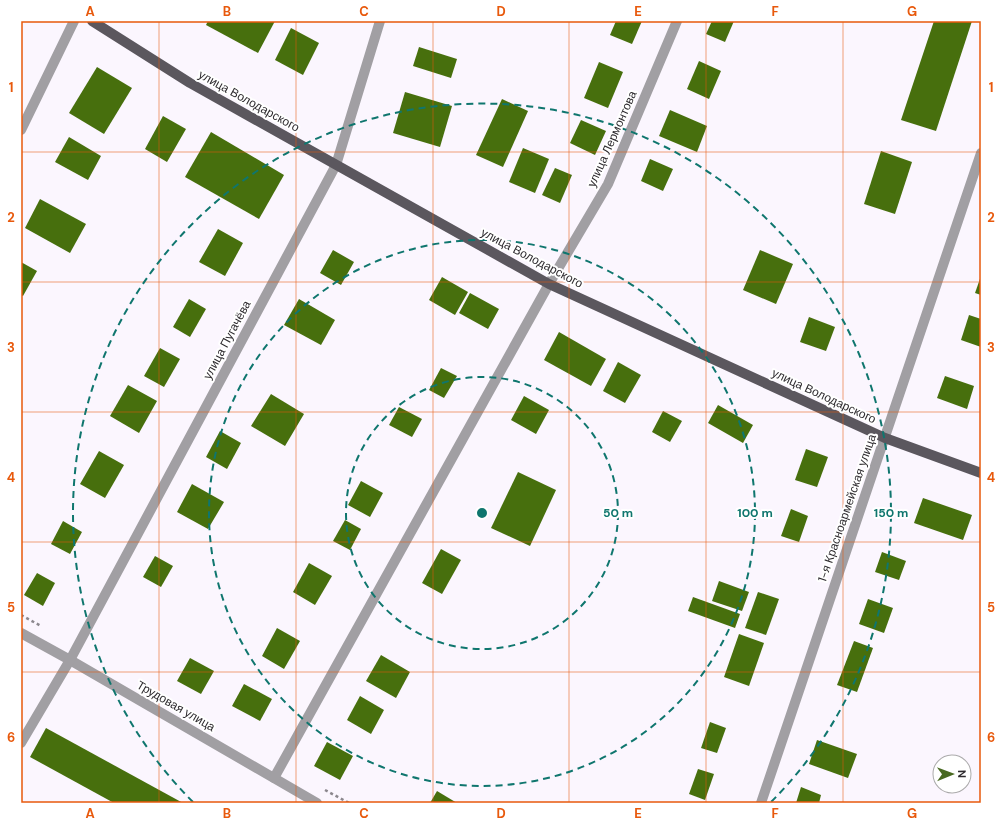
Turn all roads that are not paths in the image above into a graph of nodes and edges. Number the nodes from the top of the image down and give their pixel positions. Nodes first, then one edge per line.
1 (74, 21) edge
2 (92, 21) edge
3 (380, 21) edge
4 (677, 21) edge
5 (21, 130) edge
6 (981, 153) edge
7 (336, 165) junction
8 (549, 284) junction
9 (885, 438) junction
10 (981, 473) edge
11 (21, 633) edge
12 (70, 660) junction
13 (21, 743) edge
14 (274, 778) junction
15 (317, 803) edge
16 (761, 803) edge

1 - 5 street
2 - 7 main road, улица Володарского
3 - 7 street, улица Пугачёва
4 - 8 street, улица Лермонтова
6 - 9 street, 1-я Красноармейская улица
7 - 8 main road, улица Володарского
7 - 12 street, улица Пугачёва
8 - 9 main road, улица Володарского
8 - 14 street, улица Лермонтова
9 - 10 main road, улица Володарского
9 - 16 street, 1-я Красноармейская улица
11 - 12 street, Трудовая улица
12 - 13 street, улица Пугачёва
12 - 14 street, Трудовая улица
14 - 15 street, Трудовая улица

